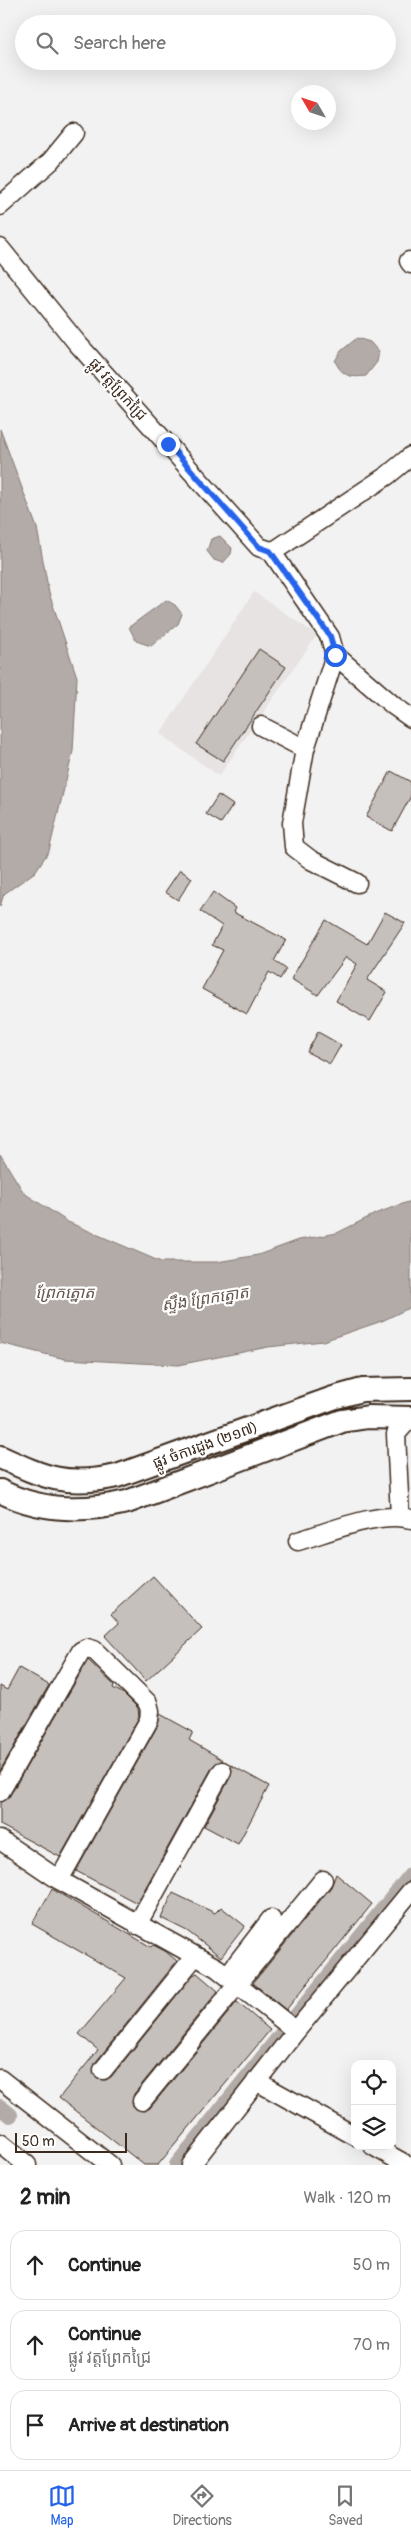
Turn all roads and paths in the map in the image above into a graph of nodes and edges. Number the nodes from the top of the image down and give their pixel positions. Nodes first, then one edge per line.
1 (74, 133) dead end
2 (0, 206) edge
3 (0, 248) edge
4 (411, 456) edge
5 (270, 551) junction
6 (335, 655) junction
7 (411, 718) edge
8 (261, 726) dead end
9 (305, 749) junction
10 (358, 883) dead end
11 (411, 1389) edge
12 (411, 1417) edge
13 (0, 1457) edge
14 (0, 1491) edge
15 (405, 1517) edge
16 (298, 1541) dead end
17 (222, 1771) dead end
18 (0, 1792) edge
19 (0, 1840) edge
20 (59, 1880) junction
21 (323, 1880) dead end
22 (411, 1891) edge
23 (271, 1919) dead end
24 (137, 1925) junction
25 (195, 1956) junction
26 (233, 1980) junction
27 (296, 2031) junction
28 (103, 2070) dead end
29 (0, 2079) edge
30 (256, 2080) junction
31 (142, 2101) dead end
32 (351, 2134) edge
33 (0, 2143) edge
34 (380, 2150) edge
35 (27, 2165) edge
36 (110, 2165) edge
37 (191, 2165) edge
38 (407, 2165) edge

1 - 2 street
3 - 5 street, ផ្លូវ វត្តព្រែកជ្រៃ
4 - 5 street
5 - 6 street, ផ្លូវ វត្តព្រែកជ្រៃ
6 - 7 street
6 - 9 street
8 - 9 street
9 - 10 street
11 - 13 main road, ផ្លូវ ចំការដូង (២១៧)
12 - 14 main road, ផ្លូវ ចំការដូង (២១៧)
12 - 15 street
15 - 16 street
17 - 24 street
18 - 20 street
19 - 20 street
20 - 24 street
21 - 26 street
22 - 27 street
23 - 26 street
24 - 25 street
25 - 26 street
25 - 28 street
26 - 27 street
26 - 31 street
27 - 30 street
29 - 36 street
30 - 32 street
30 - 37 street
33 - 35 street
34 - 38 street

